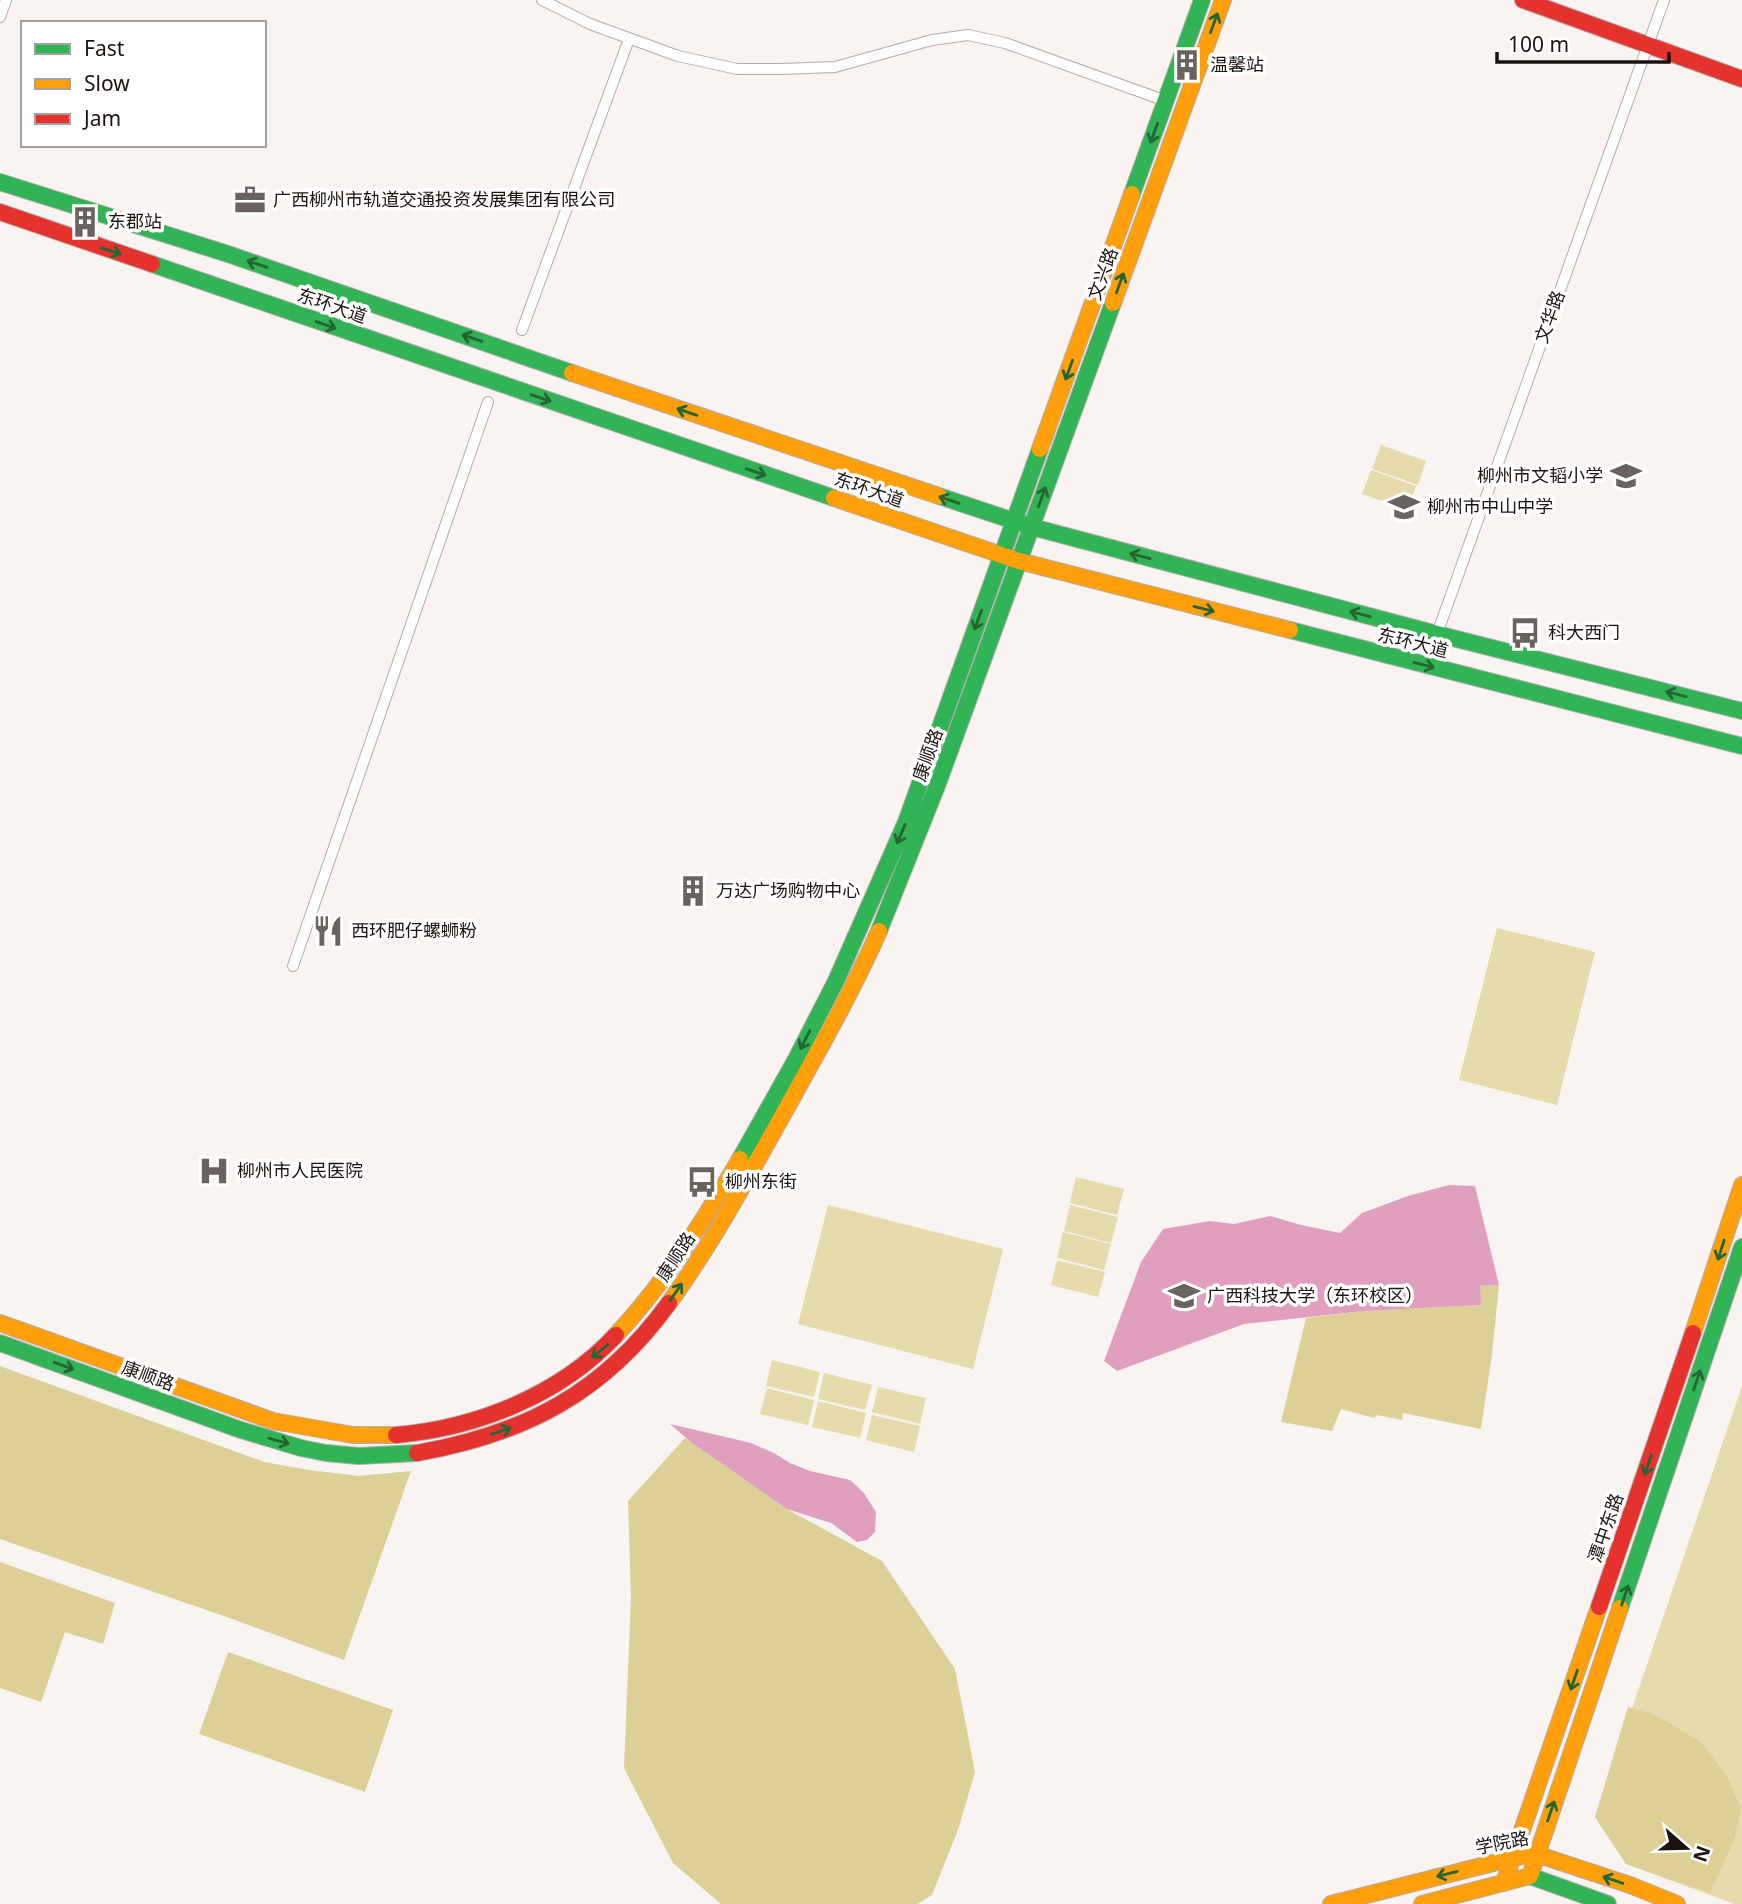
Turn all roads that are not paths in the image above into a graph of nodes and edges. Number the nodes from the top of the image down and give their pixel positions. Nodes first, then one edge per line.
1 (6, 0) edge
2 (542, 0) edge
3 (1202, 0) edge
4 (1223, 0) edge
5 (1524, 0) edge
6 (1664, 0) edge
7 (0, 17) edge
8 (629, 39) junction
9 (1648, 45) junction
10 (1742, 79) edge
11 (1166, 102) junction
12 (0, 182) edge
13 (0, 212) edge
14 (522, 330) dead end
15 (488, 402) dead end
16 (1014, 521) junction
17 (1031, 527) junction
18 (1002, 556) junction
19 (1019, 561) junction
20 (1437, 634) junction
21 (1742, 710) edge
22 (1742, 746) edge
23 (293, 966) dead end
24 (1742, 1185) edge
25 (1742, 1247) edge
26 (0, 1323) edge
27 (0, 1343) edge
28 (1536, 1854) junction
29 (1513, 1858) junction
30 (1530, 1876) junction
31 (1504, 1882) junction
32 (1331, 1904) edge
33 (1422, 1904) edge
34 (1608, 1904) edge
35 (1677, 1904) edge

1 - 7 street
2 - 8 street
3 - 11 main road, 文兴路
17 -> 4 main road, 文兴路
5 - 9 main road
6 - 9 street, 文华路
8 - 11 street
8 - 14 street
9 - 10 main road
9 - 20 street, 文华路
11 -> 16 main road, 文兴路
16 -> 12 main road, 东环大道
13 -> 18 main road, 东环大道
15 - 23 street
16 - 17 main road, 东环大道
16 - 18 main road, 文兴路
17 - 19 main road, 文兴路
20 -> 17 main road, 东环大道
18 - 19 main road, 东环大道
18 -> 26 main road, 康顺路
19 -> 22 main road, 东环大道
27 -> 19 main road, 康顺路
21 -> 20 main road, 东环大道
24 -> 29 main road, 潭中东路
28 -> 25 main road
28 - 29 main road, 学院路
28 - 30 main road
35 -> 28 main road, 学院路
29 - 31 main road, 潭中东路
29 -> 32 main road, 学院路
30 - 31 main road
30 - 34 main road
31 - 33 main road

